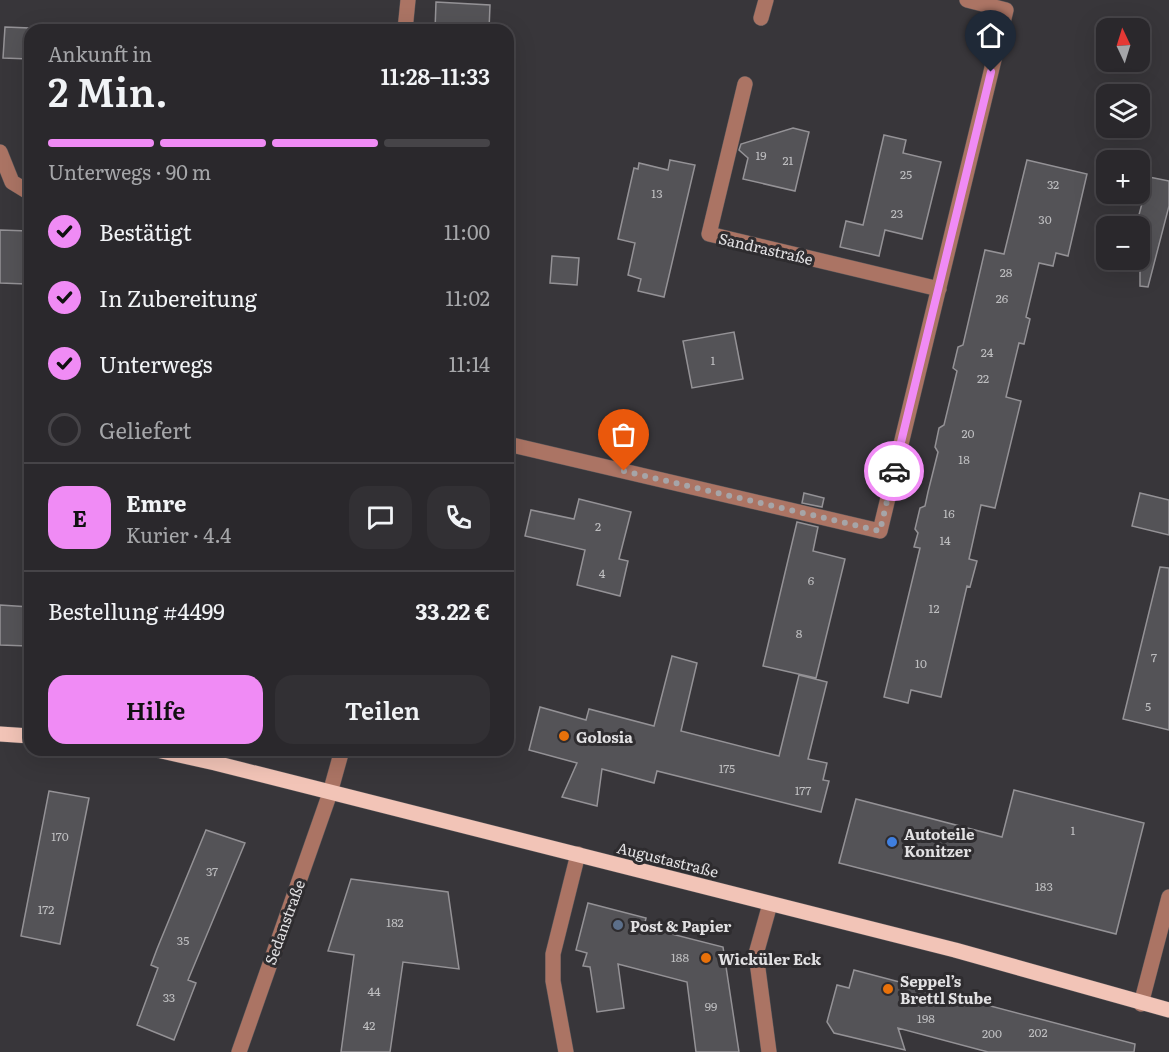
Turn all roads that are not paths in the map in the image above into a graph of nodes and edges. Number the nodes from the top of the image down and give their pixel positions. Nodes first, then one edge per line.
1 (408, 0) edge
2 (766, 0) edge
3 (967, 0) edge
4 (761, 18) dead end
5 (406, 24) edge
6 (745, 84) dead end
7 (0, 152) edge
8 (6, 185) edge
9 (24, 191) edge
10 (939, 289) junction
11 (514, 445) edge
12 (0, 734) edge
13 (24, 736) edge
14 (184, 756) edge
15 (340, 756) edge
16 (330, 793) junction
17 (578, 854) junction
18 (1169, 897) edge
19 (770, 904) junction
20 (1141, 1004) junction
21 (1169, 1010) edge
22 (239, 1052) edge
23 (566, 1052) edge
24 (769, 1052) edge

1 - 5 street
2 - 4 street
3 - 10 street
6 - 10 street, Sandrastraße
7 - 8 street
8 - 9 street
10 - 11 street
12 - 13 main road
14 - 16 main road, Augustastraße
15 - 16 street, Sedanstraße
16 - 17 main road, Augustastraße
16 - 22 street, Sedanstraße
17 - 19 main road, Augustastraße
17 - 23 street
18 - 20 street
19 - 20 main road, Augustastraße
19 - 24 street
20 - 21 main road, Augustastraße

